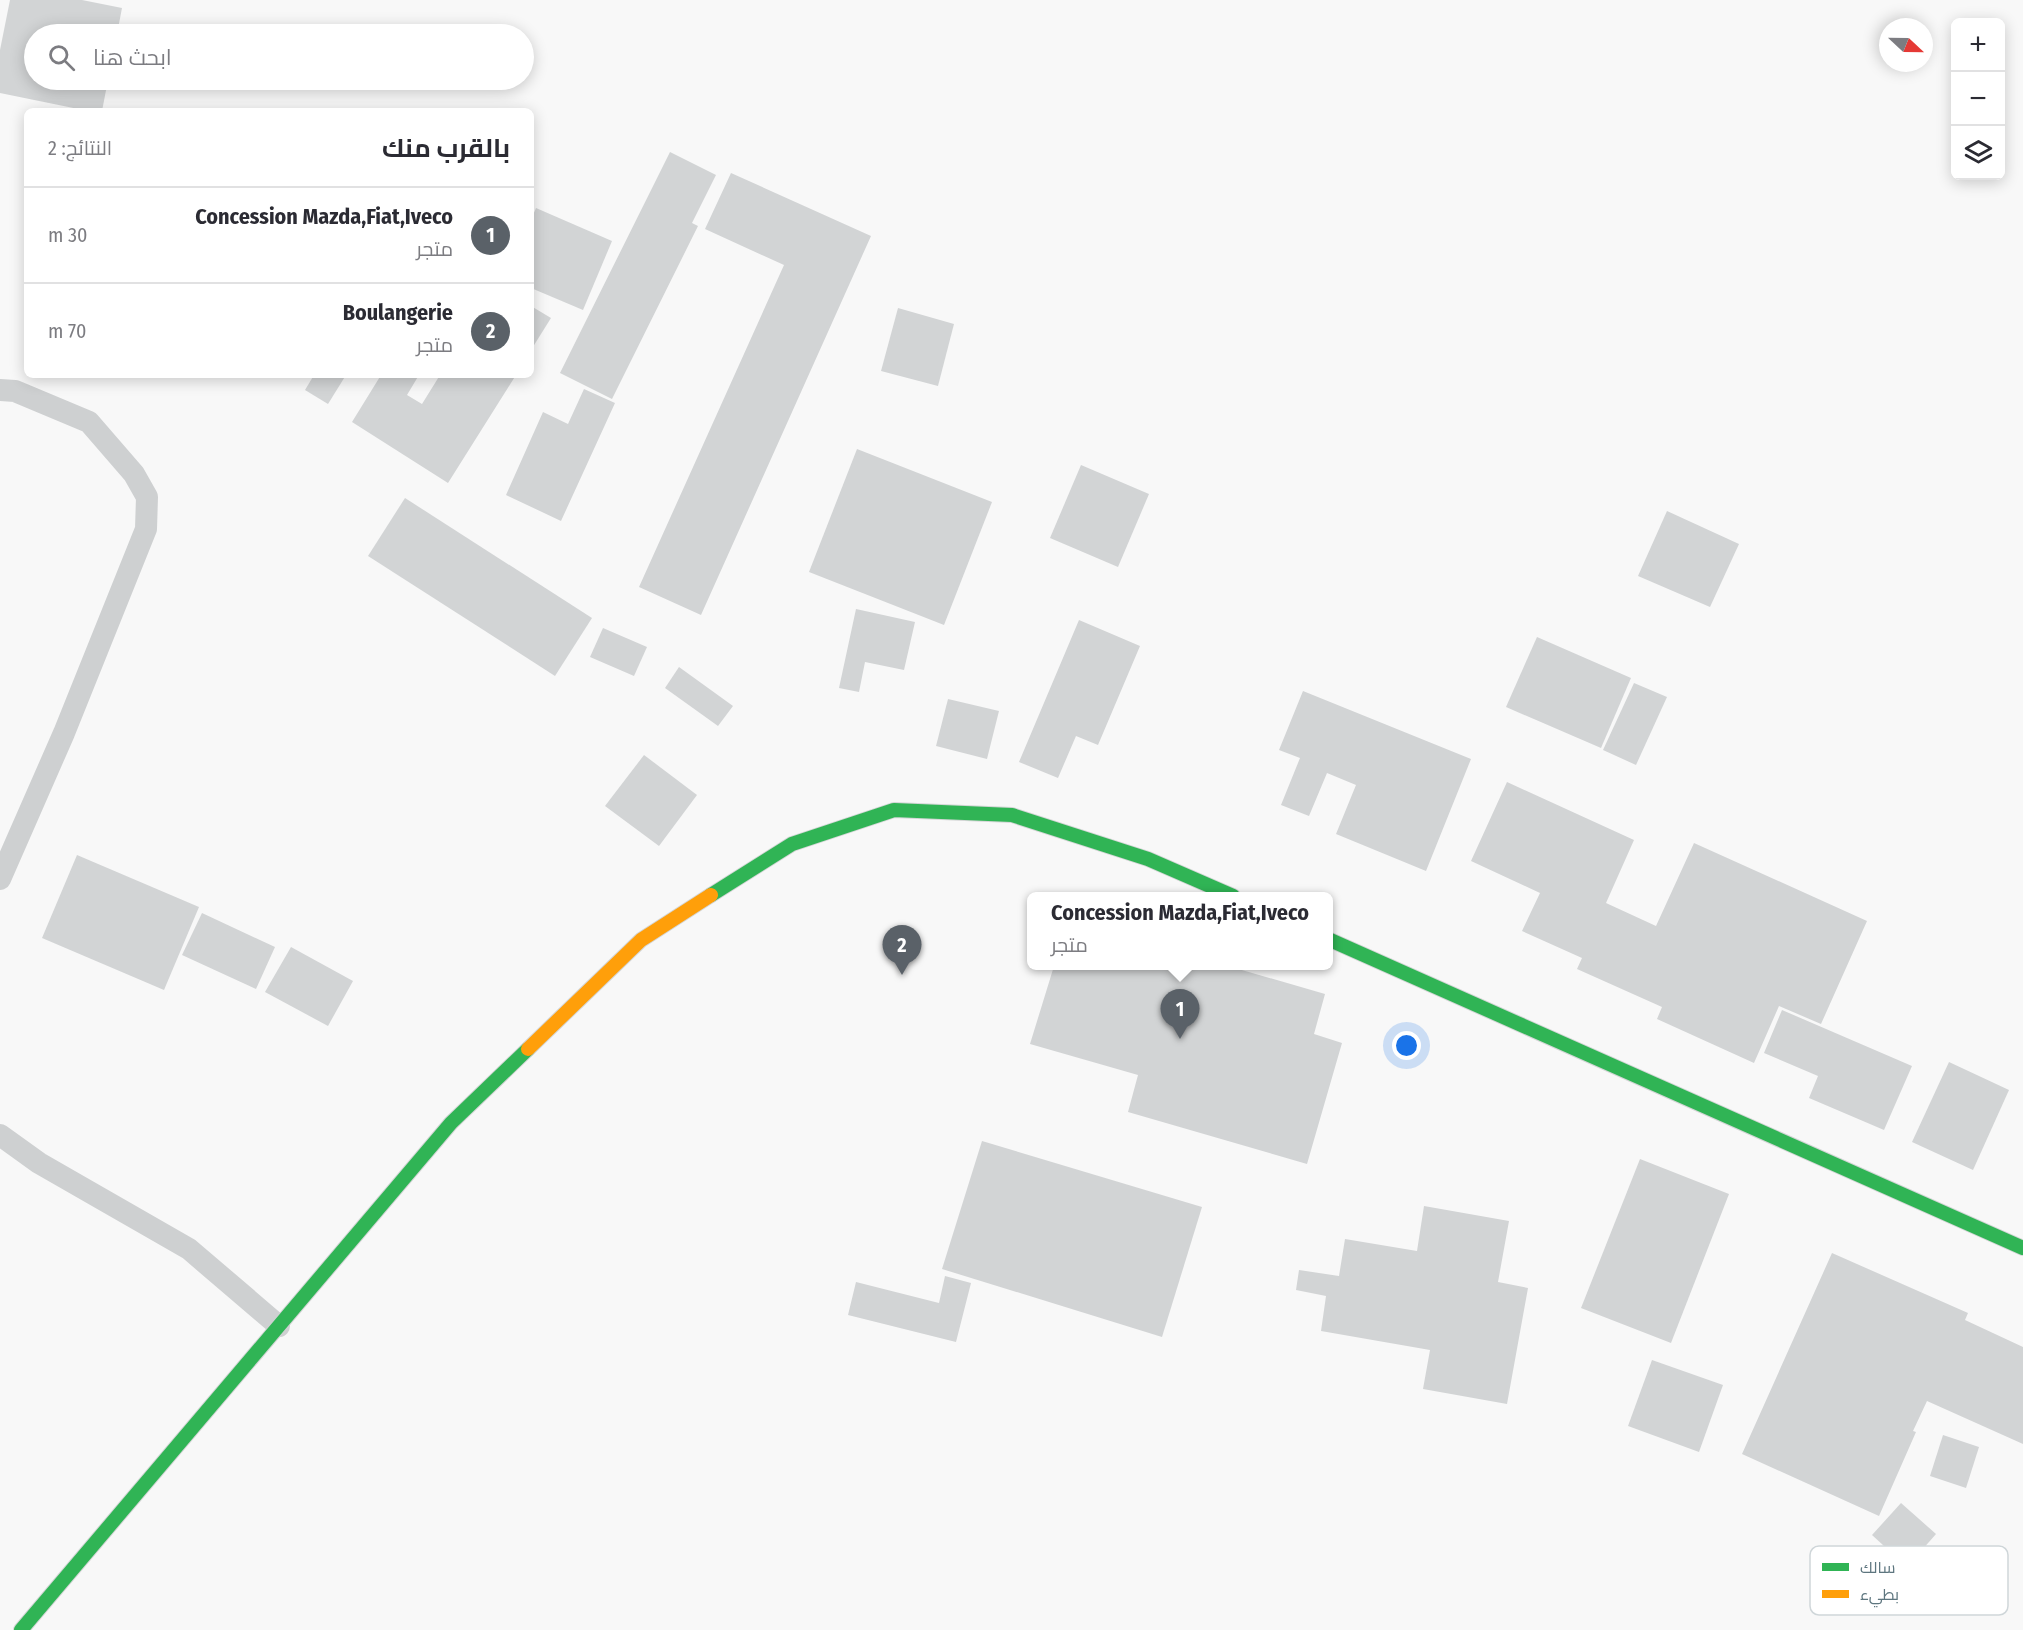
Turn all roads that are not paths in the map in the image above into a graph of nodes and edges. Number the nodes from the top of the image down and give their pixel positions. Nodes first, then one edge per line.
1 (0, 390) edge
2 (0, 879) edge
3 (1222, 892) edge
4 (1333, 941) edge
5 (0, 1135) edge
6 (2023, 1248) edge
7 (279, 1326) junction
8 (21, 1630) edge

1 - 2 lane
3 - 7 main road
4 - 6 main road
5 - 7 lane
7 - 8 main road

